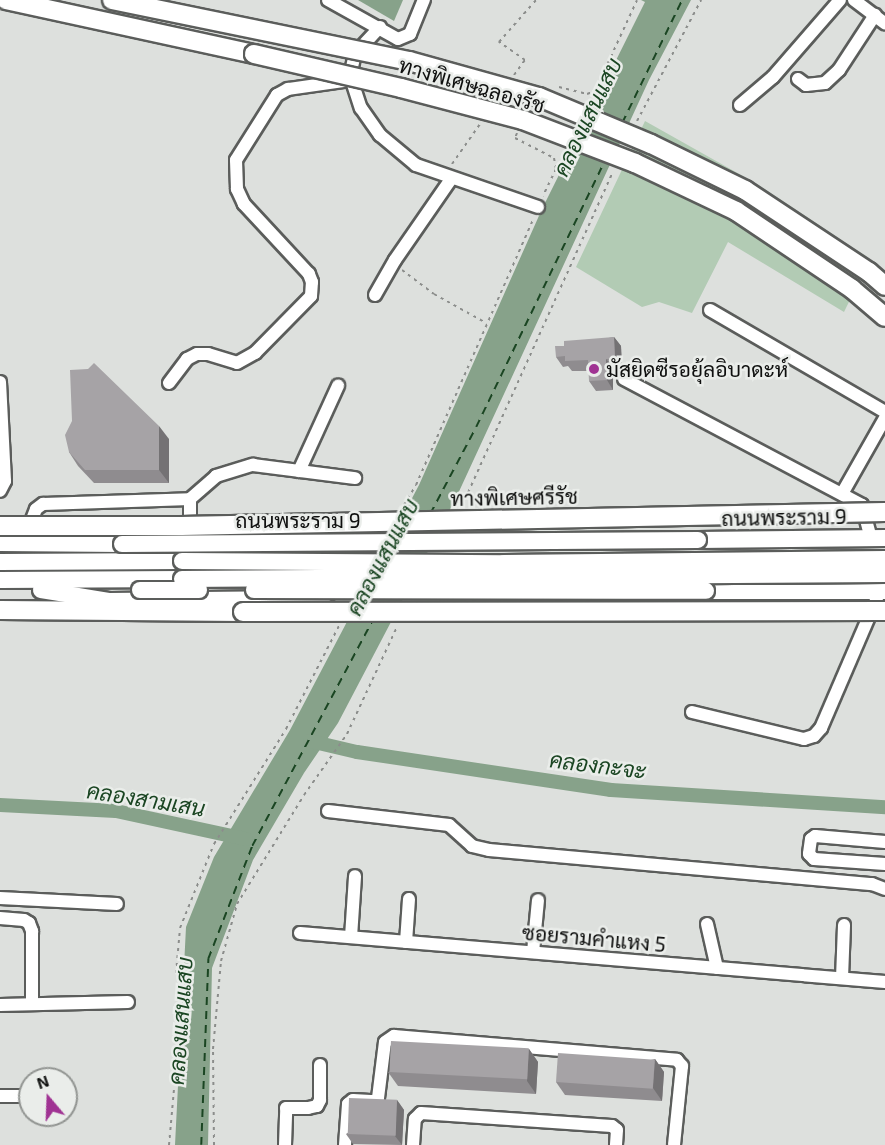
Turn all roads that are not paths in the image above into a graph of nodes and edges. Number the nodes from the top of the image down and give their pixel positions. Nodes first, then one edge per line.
1 (6, 0) edge
2 (112, 0) edge
3 (328, 0) edge
4 (424, 0) edge
5 (840, 0) edge
6 (854, 0) edge
7 (880, 19) edge
8 (380, 27) junction
9 (798, 79) dead end
10 (351, 80) junction
11 (740, 105) dead end
12 (451, 179) junction
13 (538, 207) road end
14 (885, 286) edge
15 (375, 295) dead end
16 (710, 310) dead end
17 (885, 317) edge
18 (624, 379) dead end
19 (0, 382) edge
20 (169, 382) dead end
21 (338, 386) dead end
22 (885, 412) edge
23 (885, 418) edge
24 (2, 444) edge
25 (299, 471) junction
26 (355, 478) dead end
27 (0, 490) edge
28 (843, 492) junction
29 (190, 499) junction
30 (885, 512) edge
31 (0, 526) edge
32 (190, 527) junction
33 (878, 538) edge
34 (24, 542) junction
35 (0, 543) edge
36 (44, 543) junction
37 (885, 559) edge
38 (0, 562) edge
39 (885, 574) edge
40 (0, 580) edge
41 (41, 590) junction
42 (0, 591) edge
43 (883, 591) edge
44 (0, 610) edge
45 (885, 611) edge
46 (692, 712) dead end
47 (328, 811) dead end
48 (885, 842) edge
49 (885, 864) edge
50 (355, 876) dead end
51 (885, 889) edge
52 (0, 898) edge
53 (409, 899) dead end
54 (538, 900) dead end
55 (117, 904) dead end
56 (0, 918) edge
57 (707, 924) dead end
58 (844, 925) dead end
59 (300, 933) dead end
60 (351, 937) junction
61 (406, 942) junction
62 (533, 952) junction
63 (717, 968) junction
64 (842, 978) junction
65 (885, 982) edge
66 (128, 1002) dead end
67 (32, 1004) junction
68 (0, 1005) edge
69 (320, 1065) dead end
70 (0, 1096) edge
71 (18, 1096) edge
72 (285, 1145) edge
73 (345, 1145) edge
74 (413, 1145) edge
75 (616, 1145) edge
76 (674, 1145) edge

1 - 17 highway, ทางพิเศษฉลองรัช, bridge
2 - 14 highway, ทางพิเศษฉลองรัช, bridge
3 - 8 street
4 - 8 street
5 - 11 street
6 - 7 street
7 - 9 street
8 - 10 street
10 - 12 street
10 - 20 street
12 - 13 street
12 - 15 street
16 - 22 street
18 - 28 street
19 - 24 street
21 - 25 street
23 - 28 street
24 - 27 street
25 - 26 street
25 - 29 street
28 - 33 street
29 - 32 street
29 - 34 street
30 - 31 highway, ทางพิเศษศรีรัช, bridge
32 - 36 main road
32 - 41 main road
33 - 36 main road, ถนนพระราม 9, bridge
34 - 35 main road, ถนนพระราม 9
34 - 36 main road, ถนนพระราม 9
37 - 38 main road, ถนนพระราม 9, bridge
39 - 40 main road, bridge
41 - 42 main road
41 - 43 main road, bridge
43 - 46 street
44 - 45 highway, bridge
47 - 51 street
48 - 49 street
50 - 60 street
52 - 55 street
53 - 61 street
54 - 62 street
56 - 67 street
57 - 63 street
58 - 64 street
59 - 60 street, ซอยรามคำแหง 5
60 - 61 street, ซอยรามคำแหง 5
61 - 62 street, ซอยรามคำแหง 5
62 - 63 street, ซอยรามคำแหง 5
63 - 64 street, ซอยรามคำแหง 5
64 - 65 street, ซอยรามคำแหง 5
66 - 67 street
67 - 68 street
69 - 72 street
70 - 71 street
73 - 76 street
74 - 75 street

